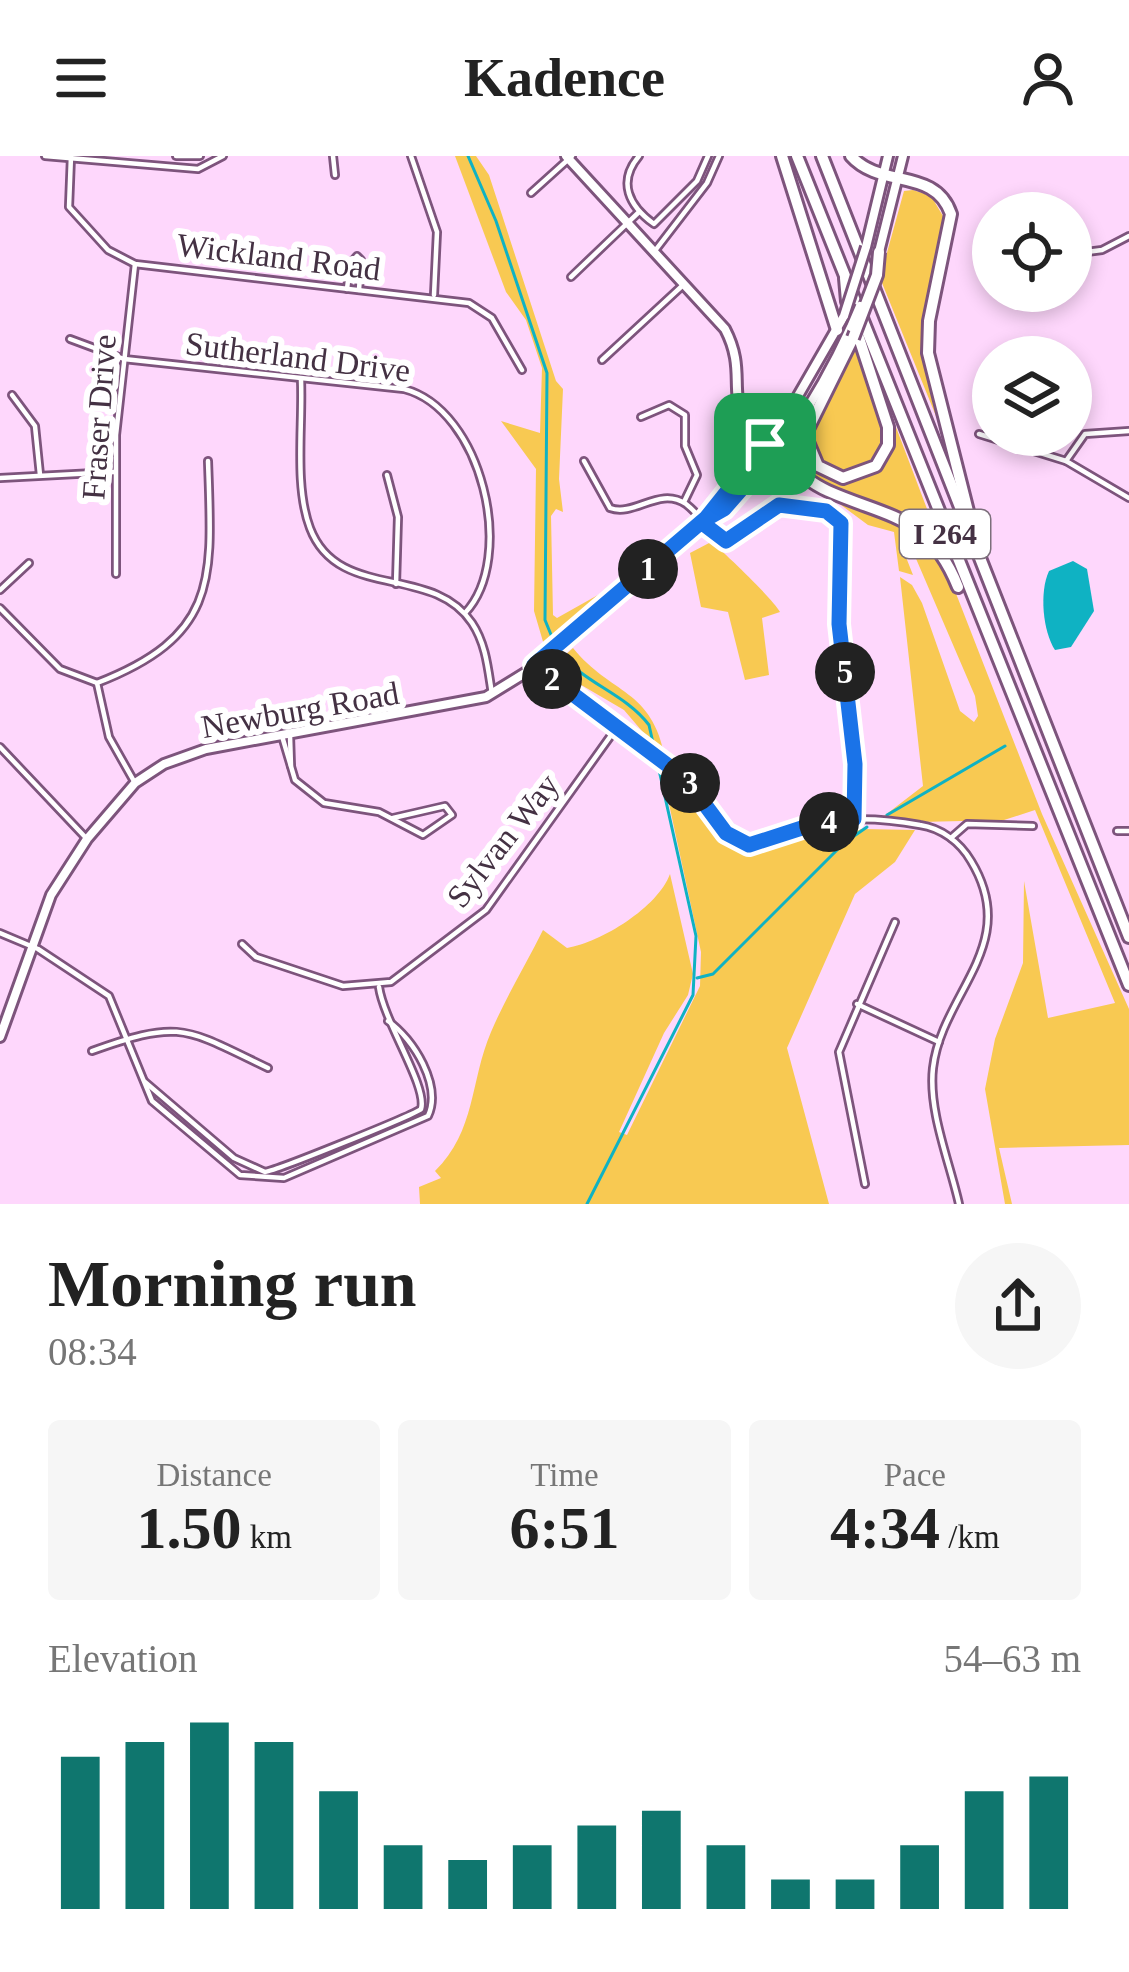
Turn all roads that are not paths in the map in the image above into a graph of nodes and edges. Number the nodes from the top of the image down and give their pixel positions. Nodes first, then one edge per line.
1 (45, 156) edge
2 (176, 156) edge
3 (200, 156) edge
4 (224, 156) edge
5 (333, 156) edge
6 (411, 156) edge
7 (639, 156) edge
8 (708, 156) edge
9 (719, 156) edge
10 (782, 156) edge
11 (797, 156) edge
12 (822, 156) edge
13 (851, 156) edge
14 (888, 156) edge
15 (903, 156) edge
16 (569, 157) edge
17 (71, 158) edge
18 (121, 159) edge
19 (335, 175) dead end
20 (884, 176) junction
21 (898, 178) junction
22 (531, 193) dead end
23 (639, 212) junction
24 (628, 223) junction
25 (1129, 236) edge
26 (872, 249) junction
27 (1092, 251) edge
28 (654, 252) junction
29 (136, 264) junction
30 (844, 267) junction
31 (571, 277) dead end
32 (684, 284) junction
33 (347, 289) junction
34 (359, 290) junction
35 (434, 298) junction
36 (847, 332) junction
37 (70, 338) dead end
38 (124, 359) junction
39 (602, 360) dead end
40 (522, 370) dead end
41 (301, 379) junction
42 (12, 394) dead end
43 (640, 417) dead end
44 (1129, 431) edge
45 (770, 448) junction
46 (1050, 456) edge
47 (208, 461) dead end
48 (584, 461) dead end
49 (1066, 461) junction
50 (795, 469) junction
51 (114, 472) junction
52 (756, 474) junction
53 (40, 475) junction
54 (387, 475) dead end
55 (0, 478) edge
56 (1129, 498) edge
57 (684, 502) junction
58 (704, 520) junction
59 (975, 548) junction
60 (29, 563) dead end
61 (116, 574) dead end
62 (396, 584) junction
63 (0, 590) edge
64 (0, 608) edge
65 (465, 614) junction
66 (987, 642) junction
67 (534, 665) junction
68 (97, 683) junction
69 (493, 694) junction
70 (617, 727) junction
71 (286, 735) junction
72 (0, 747) edge
73 (135, 783) junction
74 (393, 818) junction
75 (854, 819) junction
76 (1033, 826) dead end
77 (1117, 831) dead end
78 (1129, 831) edge
79 (951, 838) junction
80 (87, 839) junction
81 (895, 922) dead end
82 (0, 933) edge
83 (1129, 938) edge
84 (242, 944) dead end
85 (31, 945) junction
86 (1129, 985) edge
87 (379, 987) junction
88 (857, 1004) junction
89 (388, 1021) junction
90 (0, 1037) edge
91 (129, 1037) junction
92 (939, 1042) junction
93 (92, 1051) dead end
94 (268, 1068) dead end
95 (145, 1082) junction
96 (174, 1109) junction
97 (168, 1116) junction
98 (402, 1119) junction
99 (404, 1128) junction
100 (865, 1184) dead end
101 (959, 1204) edge

1 - 17 street
2 - 3 street
4 - 18 street
5 - 19 street
6 - 35 street
7 - 23 street
8 - 23 street
9 - 28 street
10 - 36 highway
11 - 30 highway, I 264
12 - 59 highway, I 264
13 - 20 highway
14 - 20 main road, Newburg Road
15 - 21 main road, Newburg Road
16 - 22 street
16 - 24 main road
17 - 18 street
17 - 29 street, Wickland Road
20 - 21 highway
20 - 26 main road, Newburg Road
21 - 26 main road, Newburg Road
21 - 59 highway
23 - 24 street
24 - 28 main road
24 - 31 street
25 - 27 street
26 - 36 main road, Newburg Road, bridge
26 - 36 highway, bridge
28 - 32 main road
29 - 33 street, Wickland Road
29 - 38 street, Fraser Drive
30 - 36 highway
30 - 66 highway, I 264
32 - 39 street
32 - 45 main road
33 - 34 street, Wickland Road
33 - 34 street
34 - 35 street, Wickland Road
35 - 40 street, Wickland Road
36 - 45 main road, Newburg Road
37 - 38 street, Sutherland Drive
38 - 41 street, Sutherland Drive
38 - 51 street, Fraser Drive
41 - 62 street
41 - 65 street, Sutherland Drive
42 - 53 street
43 - 57 street
44 - 49 street
45 - 50 highway
45 - 52 main road, Newburg Road
45 - 58 main road, Newburg Road
46 - 49 street
47 - 68 street
48 - 57 street
49 - 56 street
50 - 52 highway
50 - 66 highway
51 - 53 street
51 - 61 street, Fraser Drive
52 - 58 main road, Newburg Road
53 - 55 street
54 - 62 street
57 - 58 street
58 - 67 main road, Newburg Road
58 - 75 street
59 - 83 highway, I 264
60 - 63 street
62 - 65 street
64 - 68 street
65 - 69 street
66 - 86 highway, I 264
67 - 69 main road, Newburg Road
67 - 70 street
68 - 73 street
69 - 71 main road, Newburg Road
70 - 75 street
70 - 87 street, Sylvan Way
71 - 73 main road, Newburg Road
71 - 74 street
72 - 80 street
73 - 80 main road, Newburg Road
74 - 74 street
75 - 79 street
76 - 79 street
77 - 78 street
79 - 92 street
80 - 85 main road, Newburg Road
81 - 88 street
82 - 85 street
84 - 87 street
85 - 90 main road, Newburg Road
85 - 91 street
87 - 89 street
88 - 92 street
88 - 100 street
89 - 98 street
89 - 99 street
91 - 93 street
91 - 94 street
91 - 95 street
92 - 101 street
95 - 96 street
95 - 97 street
96 - 97 street
96 - 98 street
97 - 99 street
98 - 99 street

